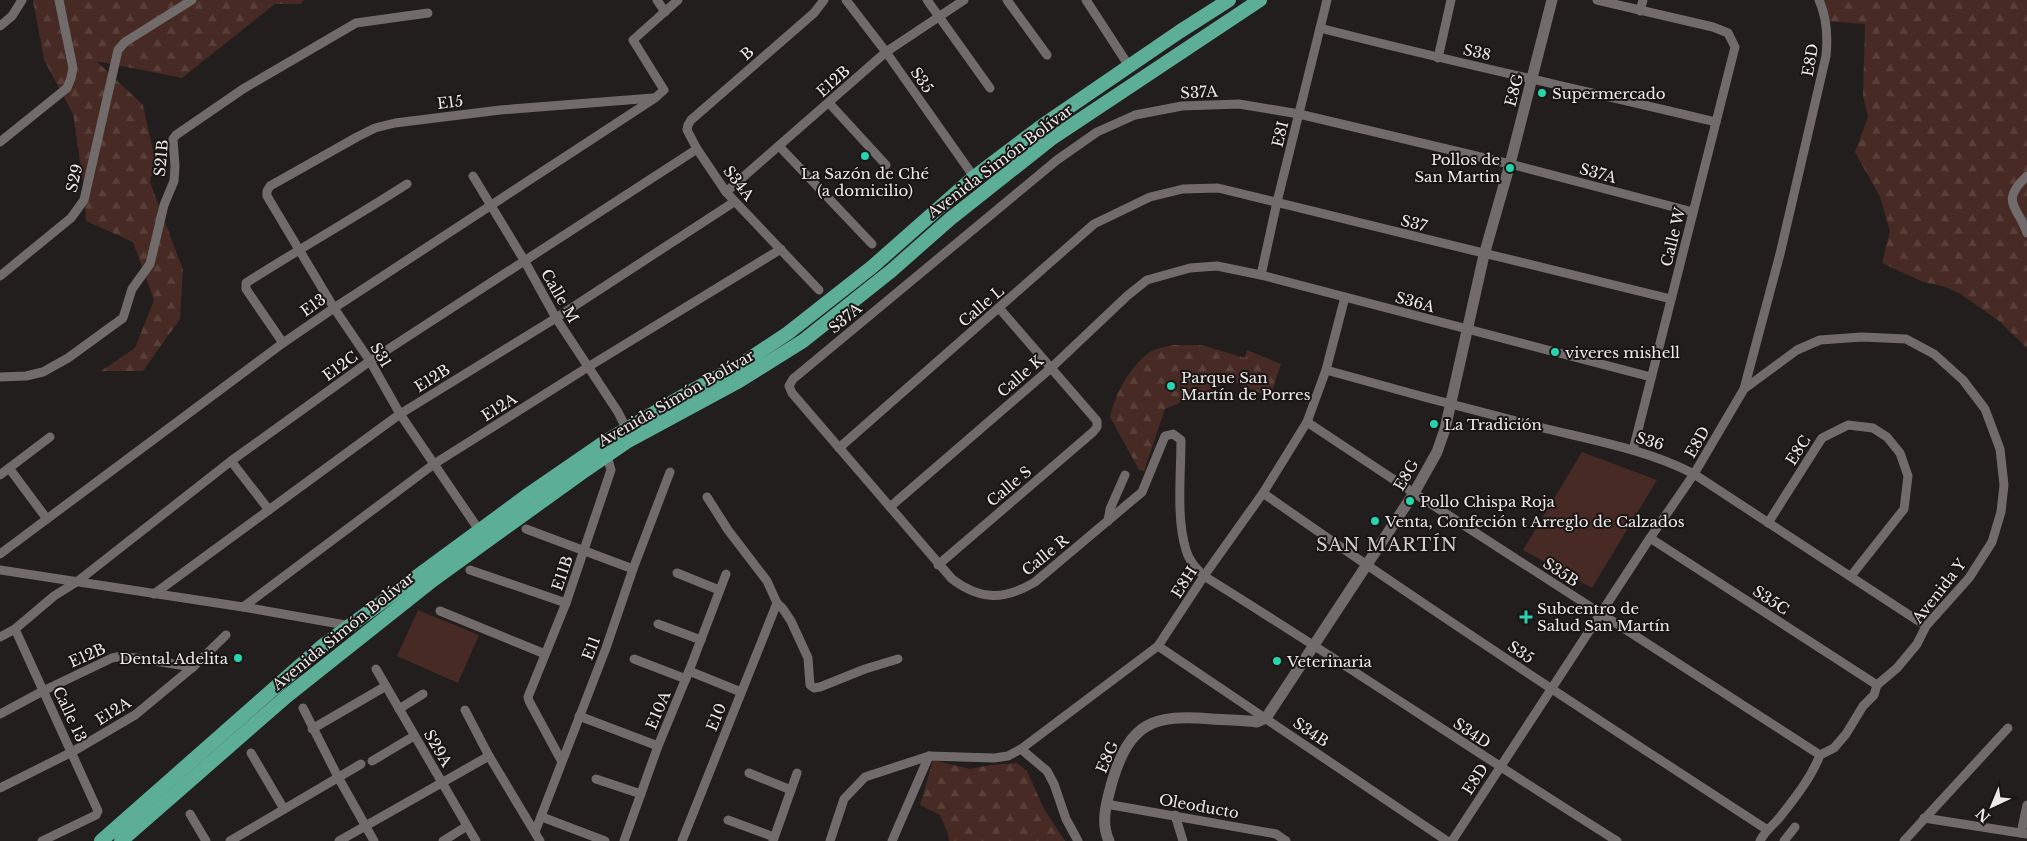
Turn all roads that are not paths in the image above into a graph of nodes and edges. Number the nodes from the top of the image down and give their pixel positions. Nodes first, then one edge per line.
1 (22, 0) edge
2 (59, 0) edge
3 (192, 0) edge
4 (657, 0) edge
5 (678, 0) edge
6 (824, 0) edge
7 (846, 0) edge
8 (927, 0) edge
9 (964, 0) edge
10 (1007, 0) edge
11 (1086, 0) edge
12 (1230, 0) edge
13 (1260, 0) edge
14 (1327, 0) edge
15 (1451, 0) edge
16 (1552, 0) edge
17 (1597, 0) edge
18 (1643, 0) edge
19 (1819, 0) edge
20 (1640, 11) junction
21 (665, 12) junction
22 (428, 13) dead end
23 (939, 18) junction
24 (0, 26) edge
25 (1320, 28) junction
26 (886, 52) junction
27 (1047, 55) dead end
28 (1438, 58) junction
29 (1129, 66) junction
30 (1533, 78) junction
31 (990, 88) dead end
32 (656, 98) junction
33 (829, 103) junction
34 (1299, 114) junction
35 (1716, 122) junction
36 (688, 125) joint
37 (0, 142) edge
38 (779, 146) junction
39 (697, 149) junction
40 (1510, 164) junction
41 (886, 165) dead end
42 (473, 176) dead end
43 (2027, 176) edge
44 (974, 177) junction
45 (407, 184) dead end
46 (267, 191) joint
47 (726, 192) junction
48 (1150, 197) joint
49 (734, 202) junction
50 (1277, 202) junction
51 (491, 206) junction
52 (1693, 212) junction
53 (2027, 233) edge
54 (872, 244) dead end
55 (299, 249) junction
56 (781, 249) junction
57 (1484, 255) junction
58 (524, 260) junction
59 (1171, 272) joint
60 (1261, 275) junction
61 (0, 276) edge
62 (818, 290) dead end
63 (1345, 297) junction
64 (1671, 300) junction
65 (334, 308) junction
66 (999, 308) junction
67 (556, 318) junction
68 (1466, 329) junction
69 (283, 343) junction
70 (370, 361) junction
71 (588, 367) junction
72 (1050, 368) junction
73 (1326, 370) junction
74 (0, 377) edge
75 (1652, 377) junction
76 (789, 386) joint
77 (1744, 389) junction
78 (1451, 405) junction
79 (400, 414) junction
80 (1307, 422) junction
81 (626, 428) junction
82 (50, 437) dead end
83 (839, 448) junction
84 (1633, 450) junction
85 (607, 456) junction
86 (231, 461) junction
87 (434, 464) junction
88 (9, 468) junction
89 (670, 472) dead end
90 (1694, 474) junction
91 (0, 475) edge
92 (1125, 475) dead end
93 (1263, 493) junction
94 (1414, 493) junction
95 (707, 497) dead end
96 (890, 507) junction
97 (269, 510) junction
98 (47, 519) junction
99 (1108, 521) junction
100 (1768, 523) junction
101 (526, 529) dead end
102 (479, 530) junction
103 (1650, 538) junction
104 (584, 549) junction
105 (0, 554) edge
106 (938, 564) junction
107 (1366, 565) junction
108 (633, 569) junction
109 (0, 570) edge
110 (470, 570) dead end
111 (678, 573) dead end
112 (726, 574) dead end
113 (1204, 576) junction
114 (1851, 576) junction
115 (78, 581) junction
116 (719, 590) junction
117 (154, 594) junction
118 (566, 603) junction
119 (777, 603) junction
120 (243, 607) junction
121 (440, 611) dead end
122 (1600, 614) junction
123 (658, 624) dead end
124 (351, 626) junction
125 (1926, 626) junction
126 (15, 629) junction
127 (226, 635) dead end
128 (0, 637) edge
129 (701, 640) junction
130 (1315, 644) junction
131 (1158, 646) junction
132 (545, 654) junction
133 (634, 659) dead end
134 (898, 659) dead end
135 (193, 667) junction
136 (376, 669) dead end
137 (688, 675) junction
138 (1877, 685) junction
139 (386, 686) junction
140 (1552, 690) junction
141 (44, 691) junction
142 (741, 692) junction
143 (423, 694) dead end
144 (303, 708) dead end
145 (399, 709) junction
146 (465, 710) dead end
147 (0, 714) edge
148 (579, 716) junction
149 (1266, 718) junction
150 (2008, 728) dead end
151 (312, 729) junction
152 (414, 736) junction
153 (658, 746) junction
154 (1021, 749) junction
155 (72, 752) junction
156 (251, 753) dead end
157 (1820, 755) junction
158 (489, 756) junction
159 (929, 756) junction
160 (372, 760) dead end
161 (562, 760) junction
162 (361, 764) dead end
163 (1500, 767) junction
164 (797, 773) dead end
165 (749, 774) dead end
166 (338, 777) junction
167 (596, 779) dead end
168 (442, 782) junction
169 (0, 788) edge
170 (791, 790) junction
171 (641, 794) junction
172 (1106, 804) junction
173 (2027, 805) edge
174 (284, 809) junction
175 (190, 814) dead end
176 (1175, 815) junction
177 (542, 817) junction
178 (1924, 818) junction
179 (728, 820) dead end
180 (468, 826) junction
181 (366, 827) junction
182 (1795, 828) dead end
183 (1766, 829) junction
184 (535, 832) junction
185 (2024, 833) edge
186 (117, 835) edge
187 (774, 839) edge
188 (42, 841) edge
189 (92, 841) edge
190 (101, 841) edge
191 (206, 841) edge
192 (230, 841) edge
193 (339, 841) edge
194 (374, 841) edge
195 (443, 841) edge
196 (476, 841) edge
197 (540, 841) edge
198 (605, 841) edge
199 (624, 841) edge
200 (682, 841) edge
201 (830, 841) edge
202 (892, 841) edge
203 (1078, 841) edge
204 (1109, 841) edge
205 (1183, 841) edge
206 (1286, 841) edge
207 (1447, 841) edge
208 (1452, 841) edge
209 (1617, 841) edge
210 (1760, 841) edge
211 (1784, 841) edge
212 (1904, 841) edge

1 - 24 street
2 - 37 street
3 - 61 street, S29
4 - 21 street
5 - 21 street
6 - 36 street, B
7 - 26 street, S35
8 - 23 street
9 - 23 street, E12B
10 - 27 street
11 - 29 street
12 - 29 highway, Avenida Simón Bolívar
13 - 85 highway, Avenida Simón Bolívar
14 - 25 street, E8I
15 - 28 street
16 - 30 street, E8G
17 - 20 street
18 - 20 street
19 - 77 street, E8D
20 - 35 street, Calle W
21 - 32 street
22 - 74 street, S21B
23 - 26 street, E12B
23 - 31 street
25 - 28 street, S38
25 - 34 street, E8I
26 - 33 street, E12B
26 - 44 street, S35
28 - 30 street, S38
29 - 44 highway, Avenida Simón Bolívar
30 - 35 street, S38
30 - 40 street, E8G
32 - 46 street, E15
32 - 51 street, E13
33 - 38 street, E12B
33 - 41 street
34 - 40 street, S37A
34 - 50 street, E8I
34 - 76 street, S37A
35 - 52 street, Calle W
36 - 39 street, S34A
38 - 47 street, E12B
38 - 54 street
39 - 47 street, S34A
39 - 58 street, E12C
40 - 52 street, S37A
40 - 57 street, E8G
42 - 51 street, Calle M
43 - 53 street
44 - 81 highway, Avenida Simón Bolívar
45 - 55 street
46 - 55 street, S31
47 - 49 street, S34A
48 - 50 street, S37
48 - 66 street, Calle L
49 - 56 street, S34A
49 - 67 street, E12B
50 - 57 street, S37
50 - 60 street, E8I
51 - 58 street, Calle M
51 - 65 street, E13
52 - 64 street, Calle W
55 - 65 street, S31
55 - 69 street
56 - 62 street, S34A
56 - 71 street, E12A
57 - 64 street, S37
57 - 68 street, E8G
58 - 67 street, Calle M
58 - 70 street, E12C
59 - 60 street, S36A
59 - 72 street, Calle K
60 - 63 street, S36A
63 - 68 street, S36A
63 - 73 street, E8H
64 - 75 street, Calle W
65 - 69 street, E13
65 - 70 street, S31
66 - 72 street
66 - 83 street, Calle L
67 - 71 street, Calle M
67 - 79 street, E12B
68 - 75 street, S36A
68 - 78 street, E8G
69 - 98 street, E13
70 - 79 street, S31
70 - 86 street, E12C
71 - 81 street, Calle M
71 - 87 street, E12A
72 - 96 street, Calle K
72 - 106 street, Calle S
73 - 78 street, S36
73 - 80 street, E8H
75 - 84 street, Calle W
76 - 83 street, Calle R
77 - 90 street, E8D
77 - 125 street, Avenida Y
78 - 84 street, S36
78 - 94 street, E8G
79 - 87 street, S31
79 - 97 street, E12B
80 - 93 street, E8H
80 - 94 street, S35B
81 - 102 highway, Avenida Simón Bolívar
82 - 88 street
83 - 96 street, Calle R
84 - 90 street, S36
85 - 104 street, E11B
85 - 186 highway, Avenida Simón Bolívar
86 - 97 street
86 - 115 street, E12C
87 - 102 street, S31
87 - 120 street, E12A
88 - 91 street
88 - 98 street
89 - 108 street, E11
90 - 100 street, S36
90 - 103 street, E8D
92 - 99 street
93 - 107 street, S35
93 - 113 street, E8H
94 - 107 street, E8G
94 - 122 street, S35B
95 - 119 street
96 - 106 street, Calle R
97 - 117 street, E12B
98 - 105 street, E13
99 - 106 street, Calle R
99 - 113 street, Calle R
100 - 114 street, S36
100 - 114 street, E8C
101 - 104 street
102 - 124 highway, Avenida Simón Bolívar
103 - 122 street, E8D
103 - 138 street, S35C
104 - 108 street
104 - 118 street, E11B
107 - 130 street, E8G
107 - 140 street, S35
108 - 148 street, E11
109 - 115 street
110 - 118 street
111 - 116 street
112 - 116 street, E10A
113 - 130 street, S34D
113 - 131 street, E8H
114 - 125 street, S36
115 - 117 street
115 - 126 street, E12C
116 - 129 street, E10A
117 - 120 street
118 - 132 street, E11B
119 - 134 street
119 - 142 street, E10
120 - 124 street
121 - 132 street
122 - 140 street, E8D
122 - 157 street, S35B
123 - 129 street
124 - 186 highway, Avenida Simón Bolívar
125 - 138 street, Avenida Y
126 - 128 street
126 - 141 street, Calle 13
127 - 135 street, E12A
129 - 137 street, E10A
130 - 149 street, E8G
130 - 163 street, S34D
131 - 149 street, S34B
131 - 154 street, E8H
132 - 161 street, E11B
133 - 137 street
135 - 141 street, E12B
135 - 155 street, E12A
136 - 139 street, S29A
137 - 142 street
137 - 153 street, E10A
138 - 157 street, Avenida Y
139 - 145 street, S29A
139 - 151 street
140 - 163 street, E8D
140 - 183 street, S35
141 - 147 street, E12B
141 - 155 street, Calle 13
142 - 200 street, E10
143 - 145 street
144 - 151 street
145 - 152 street, S29A
146 - 158 street
148 - 153 street
148 - 161 street, E11
149 - 172 street, E8G
149 - 207 street, S34B
150 - 178 street
151 - 166 street
152 - 160 street
152 - 168 street, S29A
153 - 171 street, E10A
154 - 159 street, E8H
154 - 203 street
155 - 169 street, E12A
155 - 188 street, Calle 13
156 - 174 street
157 - 183 street
158 - 168 street
158 - 184 street
159 - 201 street, E8H
159 - 202 street
161 - 177 street, E11
162 - 166 street
163 - 208 street, E8D
163 - 209 street, S34D
164 - 170 street
165 - 170 street
166 - 174 street
166 - 181 street
167 - 171 street
168 - 180 street, S29A
168 - 181 street
170 - 187 street
171 - 199 street, E10A
172 - 176 street, Oleoducto
172 - 204 street, E8G
173 - 185 street
174 - 192 street
175 - 191 street
176 - 205 street
176 - 206 street, Oleoducto
177 - 184 street, E11
177 - 198 street
178 - 185 street
178 - 212 street
179 - 187 street
180 - 195 street
180 - 196 street, S29A
181 - 193 street
181 - 194 street
182 - 211 street
183 - 210 street
184 - 197 street
186 - 189 highway
186 - 190 highway, Avenida Simón Bolívar

